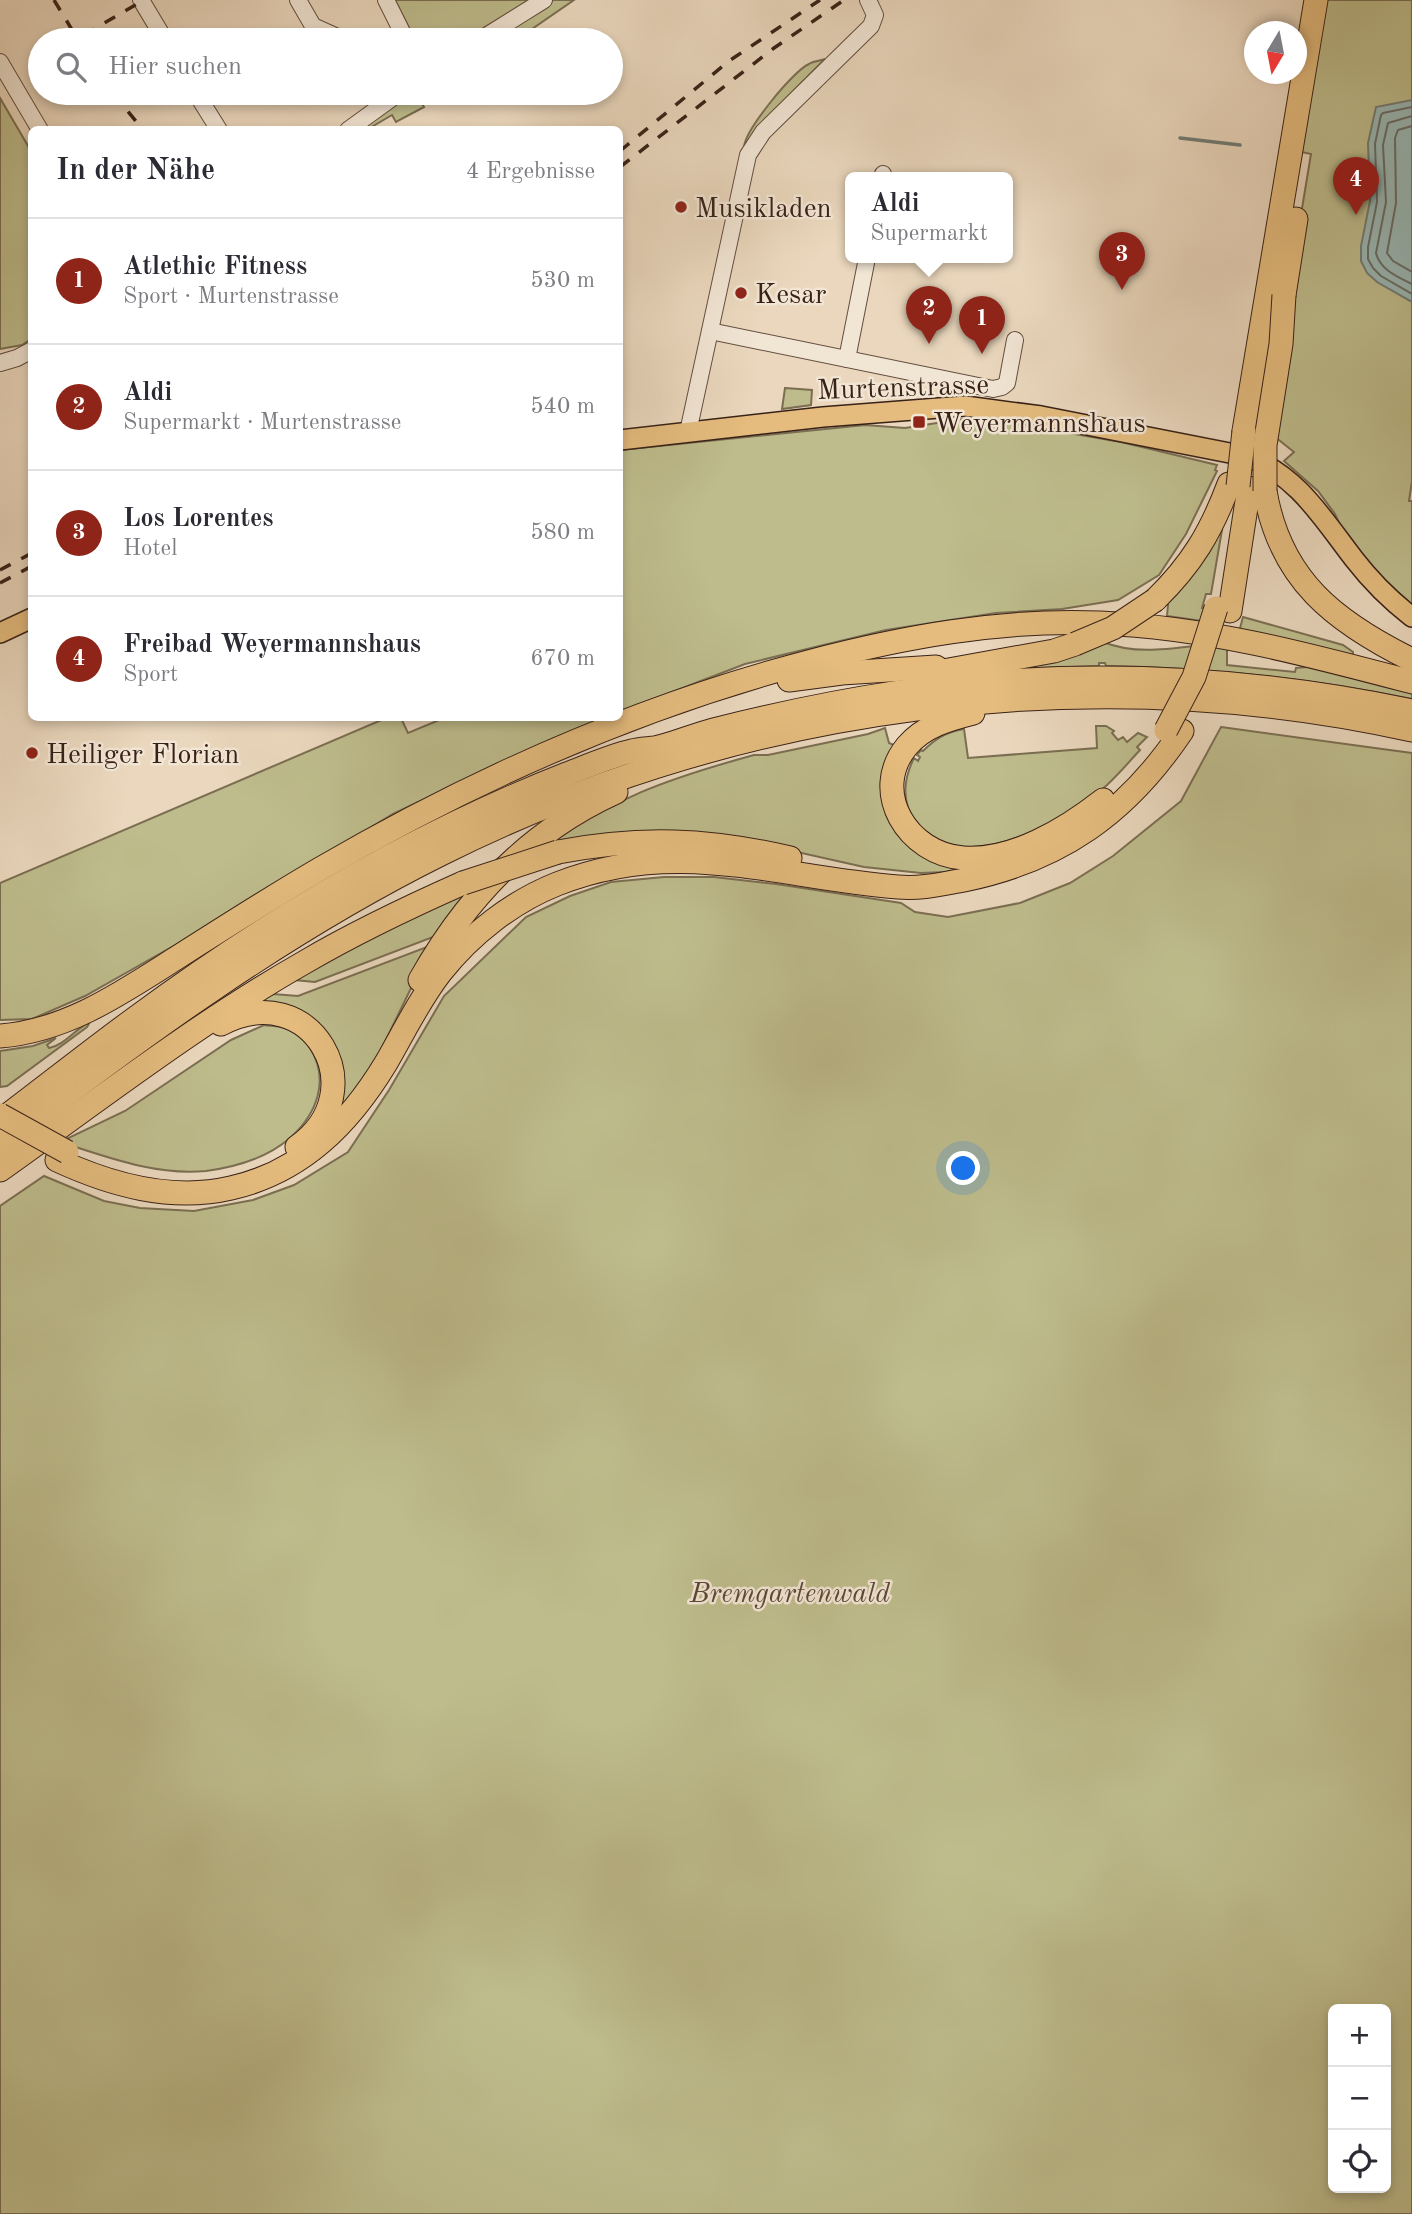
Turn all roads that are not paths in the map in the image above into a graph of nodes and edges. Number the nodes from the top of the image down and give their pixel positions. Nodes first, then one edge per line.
1 (141, 0) edge
2 (298, 0) edge
3 (386, 0) edge
4 (544, 0) edge
5 (868, 0) edge
6 (1316, 0) edge
7 (1330, 0) edge
8 (158, 28) edge
9 (317, 28) edge
10 (400, 28) edge
11 (499, 28) edge
12 (0, 62) edge
13 (203, 105) edge
14 (377, 105) edge
15 (38, 126) edge
16 (217, 126) edge
17 (353, 126) edge
18 (866, 263) edge
19 (710, 331) junction
20 (1015, 340) dead end
21 (28, 353) edge
22 (847, 359) junction
23 (0, 363) edge
24 (688, 432) junction
25 (623, 440) edge
26 (1246, 487) junction
27 (1412, 617) edge
28 (28, 620) edge
29 (0, 633) edge
30 (1412, 660) edge
31 (967, 667) junction
32 (1412, 682) edge
33 (1093, 697) junction
34 (1412, 710) edge
35 (1174, 730) junction
36 (1412, 730) edge
37 (585, 738) junction
38 (754, 740) junction
39 (632, 751) junction
40 (962, 880) junction
41 (0, 1036) edge
42 (159, 1056) junction
43 (360, 1100) junction
44 (0, 1115) edge
45 (0, 1121) edge
46 (0, 1128) edge
47 (0, 1145) edge
48 (62, 1156) junction
49 (0, 1170) edge

1 - 8 street
2 - 9 street
3 - 10 street
4 - 11 street
5 - 19 street
6 - 26 highway, bridge
7 - 26 highway, bridge
12 - 15 street
13 - 16 street
14 - 17 street
18 - 22 street
19 - 22 street
19 - 24 street
20 - 22 street
21 - 23 street
24 - 25 main road, Murtenstrasse
24 - 27 main road, Murtenstrasse
26 - 30 highway
26 - 31 highway, bridge
26 - 35 highway
28 - 29 main road
31 - 37 highway
31 - 39 highway
32 - 37 highway
33 - 35 highway
33 - 36 highway
33 - 38 highway
34 - 39 highway
35 - 40 highway
37 - 41 highway
38 - 43 highway
38 - 47 highway
39 - 45 highway
40 - 42 highway, bridge
40 - 43 highway
42 - 48 highway
42 - 49 highway
43 - 48 highway
44 - 48 highway, bridge
46 - 48 highway

